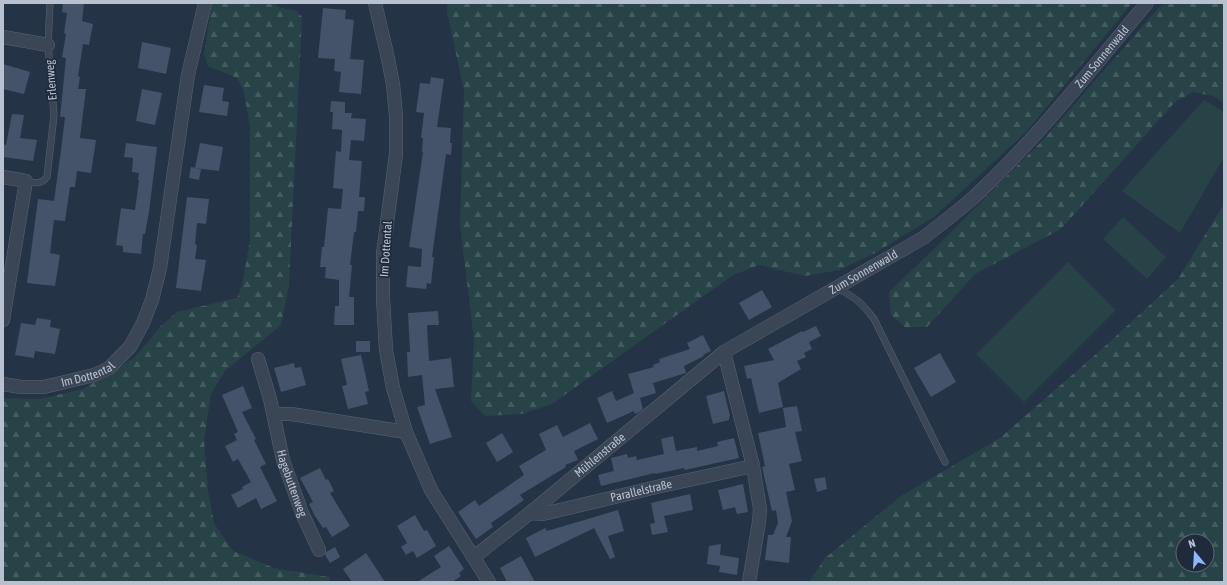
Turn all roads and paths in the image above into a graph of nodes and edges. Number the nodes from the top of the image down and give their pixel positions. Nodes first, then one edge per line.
1 (50, 3) edge
2 (205, 3) edge
3 (375, 3) edge
4 (1147, 3) edge
5 (3, 37) edge
6 (48, 45) junction
7 (3, 177) edge
8 (26, 181) junction
9 (837, 288) junction
10 (3, 320) edge
11 (724, 352) junction
12 (258, 359) dead end
13 (3, 384) edge
14 (274, 414) junction
15 (406, 432) junction
16 (945, 462) dead end
17 (753, 466) junction
18 (530, 513) junction
19 (319, 550) dead end
20 (474, 557) junction
21 (490, 582) edge
22 (749, 582) edge

1 - 6 lane, Erlenweg
2 - 13 street, Im Dottental
3 - 15 street, Im Dottental
4 - 9 street, Zum Sonnenwald
5 - 6 street, Erlenweg
6 - 8 lane, Erlenweg
7 - 8 street
8 - 10 street
9 - 11 street, Zum Sonnenwald
9 - 16 lane
11 - 17 street
11 - 18 street, Mühlenstraße
12 - 14 street, Hagebuttenweg
14 - 15 street
14 - 19 street, Hagebuttenweg
15 - 20 street, Im Dottental
17 - 18 street, Parallelstraße
17 - 22 street
18 - 20 street, Mühlenstraße
20 - 21 street

